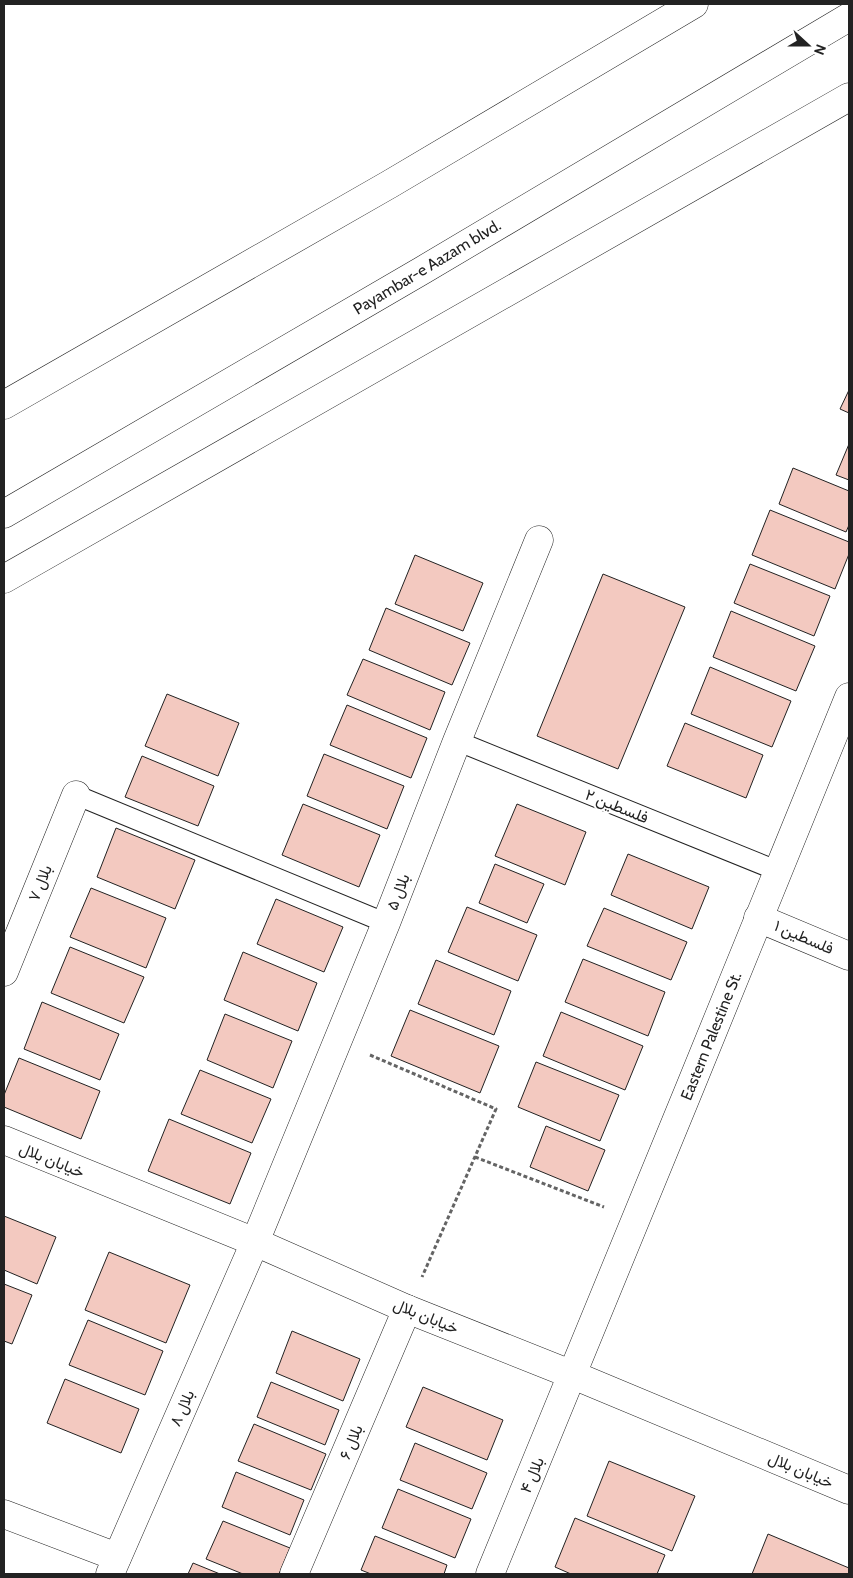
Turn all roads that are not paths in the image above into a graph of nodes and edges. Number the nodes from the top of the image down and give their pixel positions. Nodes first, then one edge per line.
1 (694, 4) edge
2 (849, 17) edge
3 (849, 97) edge
4 (4, 405) edge
5 (4, 514) edge
6 (539, 540) dead end
7 (4, 579) edge
8 (849, 697) edge
9 (457, 741) junction
10 (76, 795) joint
11 (778, 871) junction
12 (758, 918) junction
13 (386, 923) junction
14 (849, 956) edge
15 (4, 972) edge
16 (4, 1140) edge
17 (255, 1242) junction
18 (408, 1309) junction
19 (573, 1375) junction
20 (849, 1490) edge
21 (4, 1514) edge
22 (113, 1565) edge
23 (294, 1574) edge
24 (490, 1574) edge

1 - 4 street
2 - 5 street, Payambar-e Aazam blvd.
3 - 7 street
6 - 9 street, بلال ۵
8 - 11 street, Eastern Palestine St.
9 - 11 lane, فلسطین ۲
9 - 13 street, بلال ۵
10 - 13 lane
10 - 15 street, بلال ۷
11 - 12 street, Eastern Palestine St.
12 - 14 street, فلسطین ۱
12 - 19 street, Eastern Palestine St.
13 - 17 street, بلال ۵
16 - 17 street, خیابان بلال
17 - 18 street, خیابان بلال
17 - 22 street, بلال ۸
18 - 19 street, خیابان بلال
18 - 23 street, بلال ۶
19 - 20 street, خیابان بلال
19 - 24 street, بلال ۴
21 - 22 street

